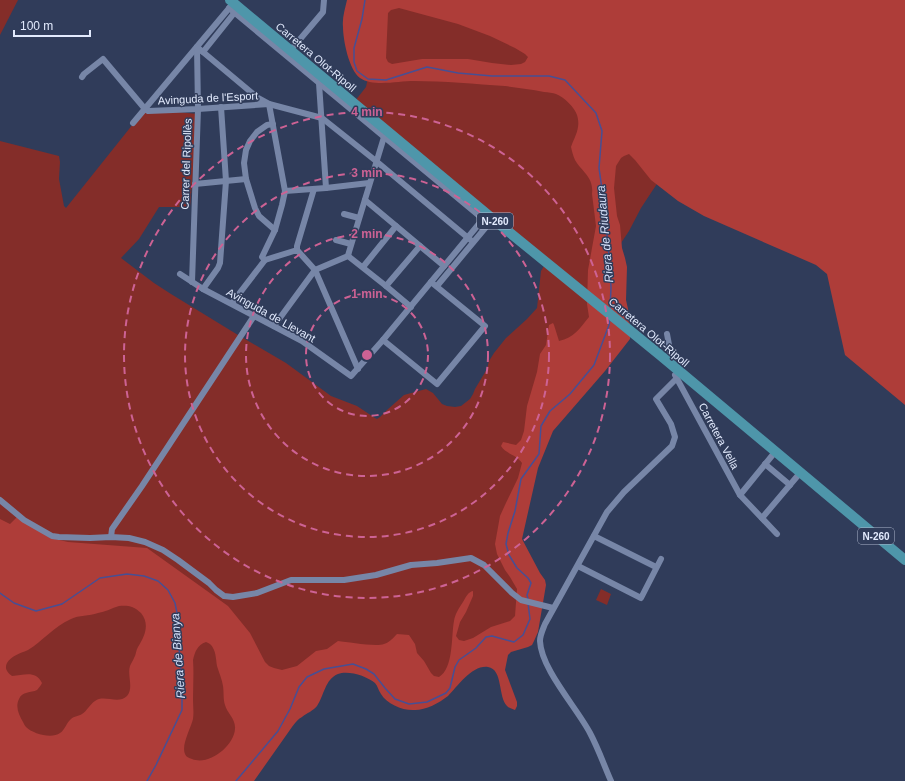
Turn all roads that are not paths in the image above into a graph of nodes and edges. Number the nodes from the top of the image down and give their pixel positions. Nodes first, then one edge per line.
1 (324, 0) edge
2 (232, 6) edge
3 (197, 47) junction
4 (290, 51) junction
5 (203, 52) junction
6 (82, 77) dead end
7 (320, 83) junction
8 (270, 104) junction
9 (221, 108) junction
10 (145, 109) junction
11 (198, 109) junction
12 (322, 118) junction
13 (133, 123) dead end
14 (273, 124) junction
15 (384, 137) junction
16 (376, 161) junction
17 (246, 179) junction
18 (226, 181) junction
19 (369, 183) junction
20 (195, 184) junction
21 (326, 188) junction
22 (314, 189) junction
23 (285, 191) junction
24 (364, 200) junction
25 (344, 214) dead end
26 (359, 218) junction
27 (488, 223) junction
28 (396, 226) junction
29 (275, 230) junction
30 (336, 240) dead end
31 (470, 240) junction
32 (351, 244) junction
33 (420, 246) junction
34 (297, 250) junction
35 (348, 256) junction
36 (265, 260) junction
37 (444, 266) junction
38 (363, 267) junction
39 (315, 270) junction
40 (180, 274) dead end
41 (192, 282) junction
42 (431, 282) junction
43 (386, 286) junction
44 (437, 286) junction
45 (203, 289) junction
46 (232, 303) junction
47 (411, 307) junction
48 (254, 316) junction
49 (274, 326) junction
50 (666, 334) dead end
51 (383, 340) junction
52 (358, 369) junction
53 (677, 372) junction
54 (775, 452) junction
55 (765, 464) junction
56 (800, 473) junction
57 (790, 485) junction
58 (740, 495) junction
59 (0, 500) edge
60 (762, 518) junction
61 (777, 534) dead end
62 (594, 536) junction
63 (111, 537) junction
64 (661, 558) dead end
65 (905, 560) edge
66 (578, 566) junction
67 (656, 568) junction
68 (554, 608) junction
69 (611, 781) edge

1 - 4 street
2 - 3 street
2 - 4 main road, Carretera Olot-Ripoll / N-260
2 - 5 street
2 - 7 street
3 - 5 street
3 - 10 street
3 - 11 street, Carrer del Ripollès
4 - 27 main road, Carretera Olot-Ripoll / N-260
5 - 8 street
6 - 10 street, Avinguda de l'Esport
7 - 12 street
7 - 15 street
8 - 9 street, Avinguda de l'Esport
8 - 12 street
8 - 14 street
9 - 11 street, Avinguda de l'Esport
9 - 18 street
10 - 11 street, Avinguda de l'Esport
10 - 13 street
11 - 20 street, Carrer del Ripollès
12 - 16 street
12 - 21 street
14 - 17 street
14 - 23 street
15 - 16 street
15 - 27 street
16 - 19 street
16 - 31 street
17 - 18 street
17 - 29 street
18 - 20 street
18 - 45 street
19 - 21 street
19 - 24 street
20 - 41 street, Carrer del Ripollès
21 - 22 street
22 - 23 street
22 - 34 street
23 - 29 street
24 - 26 street
24 - 28 street
25 - 26 street
26 - 32 street
27 - 31 street
27 - 53 main road, Carretera Olot-Ripoll / N-260
28 - 33 street
28 - 38 street
29 - 36 street
30 - 32 street
31 - 37 street
31 - 44 street
32 - 35 street
33 - 37 street
33 - 43 street
34 - 36 street
34 - 39 street
35 - 38 street
35 - 39 street
36 - 46 street
37 - 42 street
38 - 43 street
39 - 49 street
39 - 52 street
40 - 41 street, Avinguda de Llevant
41 - 45 street, Avinguda de Llevant
42 - 44 street
42 - 47 street
43 - 47 street
44 - 51 street
45 - 46 street, Avinguda de Llevant
46 - 48 street, Avinguda de Llevant
47 - 51 street
48 - 49 street, Avinguda de Llevant
48 - 63 street
49 - 52 street, Avinguda de Llevant
50 - 53 street, Carretera Vella
51 - 52 street
53 - 54 main road, Carretera Olot-Ripoll / N-260
53 - 58 street, Carretera Vella
53 - 62 street
54 - 55 street
54 - 56 main road, Carretera Olot-Ripoll / N-260
55 - 57 street
55 - 58 street
56 - 57 street
56 - 65 main road, Carretera Olot-Ripoll / N-260
57 - 60 street
58 - 60 street, Carretera Vella
59 - 63 street
60 - 61 street, Carretera Vella
62 - 66 street
62 - 67 street
63 - 68 street
64 - 67 street
66 - 67 street
66 - 68 street
68 - 69 street

